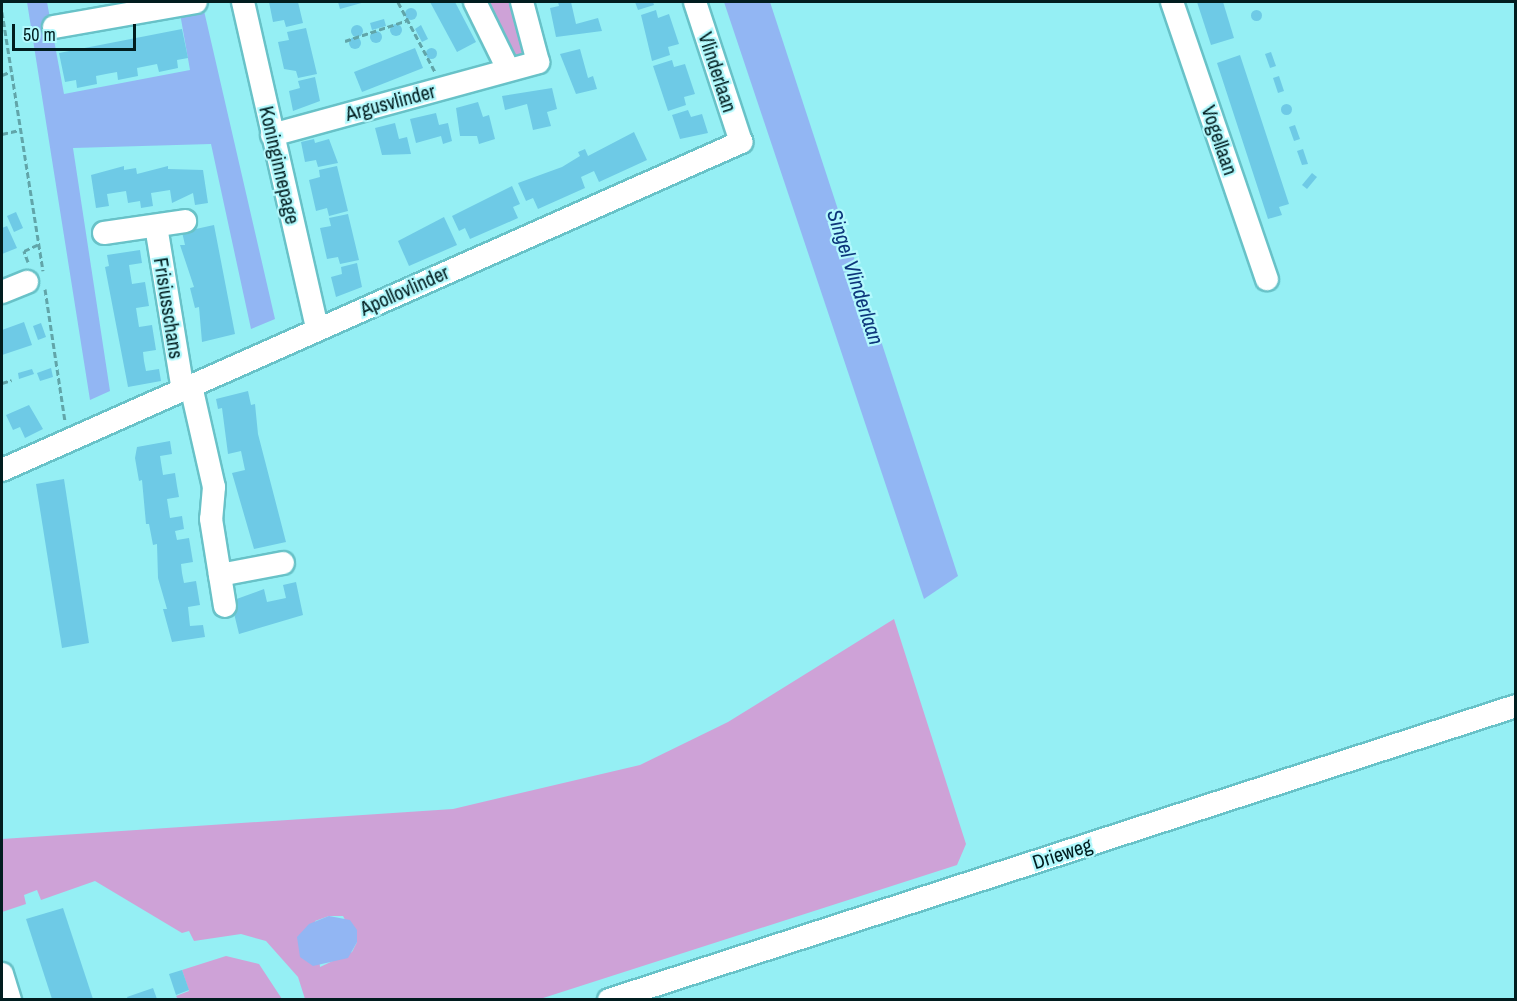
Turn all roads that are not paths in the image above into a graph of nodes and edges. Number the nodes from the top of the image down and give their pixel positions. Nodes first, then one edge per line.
1 (196, 2) edge
2 (243, 2) edge
3 (475, 2) edge
4 (522, 2) edge
5 (695, 2) edge
6 (1172, 2) edge
7 (54, 27) dead end
8 (508, 69) junction
9 (272, 135) junction
10 (741, 142) joint
11 (184, 221) dead end
12 (156, 226) junction
13 (105, 233) dead end
14 (1267, 279) dead end
15 (27, 282) road end
16 (2, 292) edge
17 (317, 328) junction
18 (187, 388) junction
19 (2, 470) edge
20 (283, 563) dead end
21 (220, 575) junction
22 (225, 606) dead end
23 (1515, 706) edge
24 (2, 974) edge
25 (10, 999) edge
26 (609, 999) edge

1 - 7 street
2 - 9 street, Koninginnepage
3 - 8 street
4 - 8 street, Argusvlinder
5 - 10 street, Vlinderlaan
6 - 14 street, Vogellaan
8 - 9 street, Argusvlinder
9 - 17 street, Koninginnepage
10 - 17 street, Apollovlinder
11 - 12 street
12 - 13 street
12 - 18 street, Frisiusschans
15 - 16 street
17 - 18 street, Apollovlinder
18 - 19 street, Apollovlinder
18 - 21 street, Frisiusschans
20 - 21 street
21 - 22 street, Frisiusschans
23 - 26 street, Drieweg
24 - 25 street

